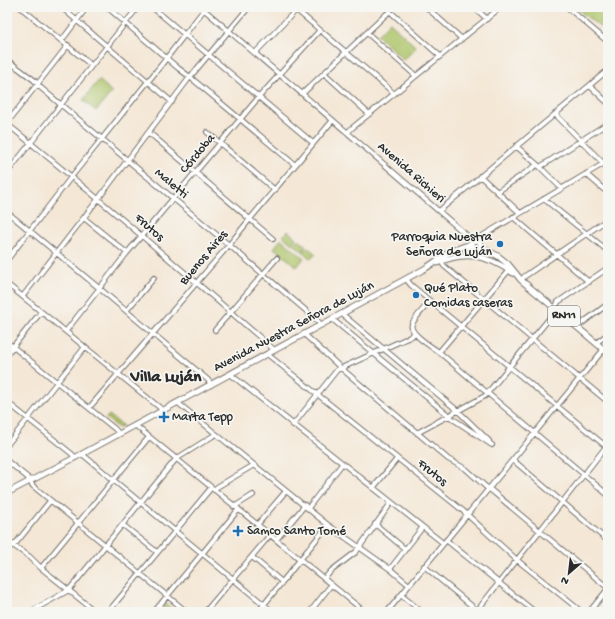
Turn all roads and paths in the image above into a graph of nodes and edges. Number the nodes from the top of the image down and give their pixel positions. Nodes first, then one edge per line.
1 (20, 7) edge
2 (61, 7) edge
3 (87, 7) edge
4 (107, 7) edge
5 (138, 7) edge
6 (152, 7) edge
7 (249, 7) edge
8 (385, 7) edge
9 (394, 7) edge
10 (426, 7) edge
11 (474, 7) edge
12 (501, 7) edge
13 (204, 8) edge
14 (296, 8) edge
15 (569, 8) edge
16 (389, 11) junction
17 (487, 19) junction
18 (77, 20) junction
19 (126, 23) junction
20 (228, 30) junction
21 (320, 30) junction
22 (367, 33) junction
23 (185, 35) junction
24 (462, 39) junction
25 (62, 40) junction
26 (608, 42) edge
27 (68, 45) junction
28 (107, 46) junction
29 (346, 52) junction
30 (255, 53) junction
31 (209, 54) junction
32 (440, 56) junction
33 (166, 58) junction
34 (7, 60) edge
35 (91, 65) junction
36 (608, 70) edge
37 (324, 73) junction
38 (279, 74) junction
39 (416, 76) junction
40 (190, 78) junction
41 (148, 81) junction
42 (37, 84) junction
43 (590, 86) junction
44 (303, 93) junction
45 (394, 94) junction
46 (259, 97) junction
47 (172, 102) junction
48 (608, 103) edge
49 (61, 105) junction
50 (369, 114) junction
51 (555, 114) junction
52 (240, 119) junction
53 (334, 120) junction
54 (7, 123) edge
55 (608, 123) edge
56 (207, 132) dead end
57 (348, 132) junction
58 (147, 134) junction
59 (101, 138) junction
60 (581, 141) junction
61 (220, 142) junction
62 (30, 143) junction
63 (313, 143) junction
64 (516, 146) junction
65 (128, 161) junction
66 (608, 161) edge
67 (603, 164) junction
68 (294, 165) junction
69 (539, 166) junction
70 (195, 173) junction
71 (7, 174) edge
72 (586, 174) junction
73 (72, 176) junction
74 (480, 176) junction
75 (561, 188) junction
76 (275, 190) junction
77 (497, 192) junction
78 (608, 193) edge
79 (99, 198) junction
80 (174, 198) junction
81 (544, 198) junction
82 (439, 211) junction
83 (7, 212) edge
84 (520, 213) junction
85 (513, 217) junction
86 (84, 218) junction
87 (250, 219) junction
88 (608, 219) edge
89 (30, 231) junction
90 (587, 233) junction
91 (142, 235) junction
92 (273, 239) dead end
93 (476, 240) junction
94 (229, 245) junction
95 (466, 246) junction
96 (485, 248) junction
97 (491, 251) junction
98 (608, 251) edge
99 (56, 252) junction
100 (127, 253) junction
101 (556, 254) junction
102 (465, 255) junction
103 (277, 258) dead end
104 (487, 258) junction
105 (7, 260) edge
106 (442, 261) junction
107 (426, 268) junction
108 (608, 268) edge
109 (508, 270) junction
110 (263, 274) junction
111 (154, 278) dead end
112 (406, 279) junction
113 (521, 279) junction
114 (589, 282) junction
115 (197, 283) junction
116 (7, 284) edge
117 (99, 288) junction
118 (23, 296) junction
119 (484, 299) junction
120 (430, 301) junction
121 (608, 304) edge
122 (555, 308) junction
123 (126, 311) junction
124 (231, 311) junction
125 (41, 312) junction
126 (342, 314) junction
127 (332, 319) junction
128 (321, 325) junction
129 (461, 326) junction
130 (577, 327) junction
131 (215, 330) dead end
132 (66, 331) junction
133 (414, 333) junction
134 (153, 334) junction
135 (304, 334) junction
136 (608, 334) edge
137 (532, 339) junction
138 (7, 342) edge
139 (596, 343) junction
140 (13, 347) junction
141 (85, 347) junction
142 (383, 348) junction
143 (274, 350) junction
144 (606, 351) edge
145 (439, 352) junction
146 (373, 353) junction
147 (7, 354) edge
148 (267, 354) junction
149 (509, 366) junction
150 (341, 368) junction
151 (119, 374) junction
152 (230, 374) junction
153 (580, 379) junction
154 (56, 382) junction
155 (211, 385) junction
156 (487, 393) junction
157 (317, 395) junction
158 (7, 402) edge
159 (608, 402) edge
160 (178, 403) junction
161 (557, 406) junction
162 (89, 408) junction
163 (163, 411) junction
164 (458, 411) junction
165 (448, 415) junction
166 (28, 419) junction
167 (293, 425) junction
168 (136, 426) junction
169 (417, 433) junction
170 (535, 433) junction
171 (119, 434) junction
172 (216, 434) junction
173 (149, 437) junction
174 (7, 445) edge
175 (607, 446) edge
176 (82, 454) junction
177 (75, 458) junction
178 (397, 458) junction
179 (176, 459) junction
180 (514, 460) junction
181 (7, 461) edge
182 (342, 464) junction
183 (254, 465) junction
184 (584, 475) junction
185 (113, 480) junction
186 (30, 482) junction
187 (373, 488) junction
188 (212, 489) junction
189 (489, 489) junction
190 (286, 491) junction
191 (7, 493) edge
192 (253, 495) dead end
193 (608, 495) edge
194 (50, 500) junction
195 (563, 502) junction
196 (141, 503) junction
197 (391, 503) junction
198 (306, 507) junction
199 (236, 508) junction
200 (468, 515) junction
201 (78, 523) junction
202 (123, 524) junction
203 (375, 524) junction
204 (257, 525) junction
205 (328, 525) junction
206 (422, 528) junction
207 (175, 531) junction
208 (540, 532) junction
209 (270, 535) junction
210 (276, 540) junction
211 (608, 540) edge
212 (7, 541) edge
213 (444, 542) junction
214 (13, 545) junction
215 (105, 546) junction
216 (360, 547) junction
217 (7, 549) edge
218 (405, 549) junction
219 (157, 552) junction
220 (202, 553) junction
221 (252, 557) junction
222 (300, 560) junction
223 (517, 560) junction
224 (424, 566) junction
225 (41, 568) junction
226 (390, 569) junction
227 (140, 574) junction
228 (233, 579) junction
229 (324, 579) junction
230 (282, 582) junction
231 (499, 583) junction
232 (332, 585) junction
233 (408, 585) junction
234 (608, 588) edge
235 (69, 590) junction
236 (401, 595) junction
237 (167, 596) junction
238 (264, 604) junction
239 (30, 612) edge
240 (96, 612) edge
241 (108, 612) edge
242 (154, 612) edge
243 (187, 612) edge
244 (205, 612) edge
245 (258, 612) edge
246 (273, 612) edge
247 (310, 612) edge
248 (365, 612) edge
249 (386, 612) edge
250 (422, 612) edge
251 (477, 612) edge
252 (535, 612) edge
253 (582, 612) edge
254 (589, 612) edge

1 - 25 street
2 - 18 street
3 - 18 street
4 - 19 street
5 - 19 street
6 - 23 street
7 - 20 street
8 - 16 street
9 - 16 street
10 - 24 street
11 - 17 street
12 - 17 street
13 - 20 street, Avenida Richieri
13 - 23 street
14 - 21 street
14 - 30 street
15 - 26 street
16 - 22 street
16 - 32 street
17 - 24 street
18 - 25 street
18 - 28 street
19 - 28 street
19 - 33 street
20 - 30 street, Avenida Richieri
20 - 31 street
21 - 29 street
21 - 38 street, Córdoba
22 - 29 street
22 - 39 street
23 - 31 street
23 - 33 street
24 - 32 street
25 - 27 street
27 - 35 street
27 - 42 street
28 - 35 street
28 - 41 street
29 - 37 street
29 - 45 street
30 - 38 street, Avenida Richieri
31 - 40 street
31 - 46 street
32 - 39 street
33 - 40 street
33 - 41 street
34 - 42 street, Maletti
35 - 49 street
36 - 43 street
37 - 44 street
37 - 50 street
38 - 44 street, Avenida Richieri
38 - 46 street, Córdoba
39 - 45 street
40 - 47 street
40 - 52 street
41 - 47 street
41 - 59 street
42 - 49 street, Maletti
42 - 54 street
43 - 48 street
43 - 51 street
44 - 53 street, Avenida Richieri
45 - 50 street
46 - 52 street, Córdoba
46 - 63 street
47 - 58 street
49 - 59 street, Maletti
49 - 62 street
50 - 57 street
51 - 60 street
51 - 64 street
52 - 61 street, Córdoba
52 - 68 street
53 - 57 street, Avenida Richieri
53 - 63 street, Buenos Aires
54 - 62 street, Frutos
55 - 60 street
56 - 61 street
57 - 82 street, Avenida Richieri
58 - 65 street
58 - 70 street
59 - 65 street, Maletti
59 - 73 street
60 - 67 street
60 - 69 street
61 - 70 street, Córdoba
61 - 76 street
62 - 71 street
62 - 73 street, Frutos
63 - 68 street, Buenos Aires
64 - 69 street
64 - 74 street
65 - 79 street
65 - 80 street, Maletti
66 - 67 street
67 - 72 street
68 - 76 street, Buenos Aires
69 - 75 street
69 - 77 street
70 - 80 street, Córdoba
70 - 87 street
72 - 75 street
72 - 78 street
73 - 79 street, Frutos
73 - 89 street
74 - 77 street
74 - 82 street
75 - 81 street
76 - 87 street, Buenos Aires
77 - 84 street
79 - 86 street
79 - 91 street, Frutos
80 - 91 street, Córdoba
80 - 94 street, Maletti
81 - 84 street
81 - 90 street
82 - 93 street, Avenida Richieri
83 - 89 street
84 - 85 street
85 - 93 street
85 - 101 street
86 - 99 street
86 - 100 street
87 - 92 street
87 - 94 street, Buenos Aires
88 - 90 street
89 - 99 street
89 - 105 street
90 - 98 street
90 - 101 street
91 - 100 street, Córdoba
91 - 115 street, Frutos
93 - 95 street
93 - 96 street, Avenida Richieri
94 - 110 street, Maletti
94 - 115 street, Buenos Aires
95 - 96 main road, RN11
95 - 102 main road
95 - 107 main road, Avenida Nuestra Señora de Luján / RN11
96 - 97 main road, Avenida Richieri / RN11
97 - 104 main road
97 - 113 main road, Avenida Richieri / RN11
99 - 117 street
99 - 118 street
100 - 117 street, Córdoba
101 - 113 street
101 - 114 street
102 - 104 main road, RN11
102 - 106 main road, RN11
103 - 110 street
104 - 109 main road, RN11
106 - 107 main road, RN11
106 - 119 street
107 - 112 main road, Avenida Nuestra Señora de Luján / RN11
108 - 114 street
109 - 113 main road, RN11
109 - 119 street
110 - 124 street
110 - 128 street, Maletti
111 - 123 street
112 - 120 street
112 - 126 main road, Avenida Nuestra Señora de Luján / RN11
113 - 122 main road, Avenida Richieri / RN11
114 - 122 street
115 - 124 street, Frutos
115 - 134 street, Buenos Aires
116 - 118 street
117 - 123 street
117 - 132 street, Córdoba
118 - 125 street
119 - 129 street
119 - 137 street
120 - 129 street
120 - 133 street
121 - 130 street
122 - 130 main road, Avenida Richieri / RN11
122 - 137 street
123 - 134 street
124 - 131 street
124 - 143 street, Frutos
125 - 132 street
125 - 140 street
126 - 127 main road, Avenida Nuestra Señora de Luján / RN11
126 - 142 street
127 - 128 main road, Avenida Nuestra Señora de Luján / RN11
127 - 146 street
128 - 135 main road, Avenida Nuestra Señora de Luján / RN11
129 - 145 street
129 - 149 street
130 - 139 main road, Avenida Richieri / RN11
132 - 141 street
133 - 142 street
133 - 145 street
134 - 151 street, Buenos Aires
134 - 155 street
135 - 143 main road, Avenida Nuestra Señora de Luján / RN11
135 - 150 street
136 - 139 street
137 - 149 street
137 - 153 street
138 - 140 street
139 - 144 main road, Avenida Richieri / RN11
140 - 147 street
140 - 154 street
141 - 151 street
141 - 154 street
142 - 146 street
142 - 164 street
143 - 148 main road, Avenida Nuestra Señora de Luján / RN11
144 - 153 street
145 - 156 street
146 - 150 street
146 - 165 street
148 - 152 main road, Avenida Nuestra Señora de Luján / RN11
148 - 157 street, Frutos
149 - 156 street
149 - 161 street
150 - 157 street
150 - 169 street
151 - 162 street, Buenos Aires
151 - 163 street
152 - 155 main road, Avenida Nuestra Señora de Luján / RN11
152 - 167 street
153 - 159 street
153 - 161 street
154 - 162 street
154 - 166 street
155 - 160 main road, Avenida Nuestra Señora de Luján / RN11
156 - 164 street
156 - 170 street
157 - 167 street
157 - 178 street, Frutos
158 - 166 street
160 - 163 main road, Avenida Nuestra Señora de Luján / RN11
160 - 172 street
161 - 170 street
161 - 175 street
162 - 171 street
163 - 168 main road, Avenida Nuestra Señora de Luján / RN11
164 - 165 street
164 - 165 street
165 - 169 street
166 - 174 street
166 - 177 street
167 - 182 street
168 - 171 main road, Avenida Nuestra Señora de Luján / RN11
168 - 173 street
169 - 189 street
170 - 180 street
170 - 184 street
171 - 176 main road, Avenida Nuestra Señora de Luján / RN11
172 - 179 street
172 - 183 street
173 - 179 street
173 - 185 street
175 - 184 street
176 - 177 main road, Avenida Nuestra Señora de Luján / RN11
176 - 185 street
177 - 186 main road, Avenida Nuestra Señora de Luján / RN11
178 - 187 street
178 - 200 street, Frutos
179 - 188 street
179 - 196 street
180 - 189 street
180 - 195 street
181 - 186 street
182 - 187 street
182 - 198 street
183 - 188 street
183 - 190 street
184 - 193 street
184 - 195 street
185 - 196 street
185 - 201 street
186 - 191 main road, Avenida Nuestra Señora de Luján / RN11
186 - 194 street
187 - 197 street
188 - 199 street
188 - 207 street
189 - 200 street
189 - 208 street
190 - 198 street
190 - 204 street
192 - 199 street
194 - 201 street
194 - 214 street
195 - 208 street
195 - 211 street
196 - 202 street
196 - 207 street
197 - 203 street
197 - 206 street
198 - 205 street
198 - 210 street
199 - 204 street
199 - 220 street
200 - 213 street
200 - 223 street, Frutos
201 - 215 street
201 - 225 street
202 - 215 street
202 - 219 street
203 - 216 street
203 - 218 street
204 - 209 street
205 - 216 street
205 - 222 street
206 - 213 street
206 - 218 street
207 - 219 street
207 - 220 street
208 - 223 street
208 - 234 street
209 - 210 street
209 - 221 street
210 - 222 street
212 - 214 street
213 - 224 street
213 - 231 street
214 - 217 street
214 - 225 street
215 - 227 street
215 - 235 street
216 - 226 street
216 - 229 street
218 - 226 street
219 - 227 street
220 - 228 street
220 - 237 street
221 - 228 street
221 - 230 street
222 - 229 street
222 - 230 street
223 - 231 street
223 - 253 street, Frutos
224 - 233 street
224 - 251 street
225 - 235 street
226 - 233 street
227 - 237 street
227 - 241 street
228 - 238 street
228 - 244 street
229 - 232 street
230 - 238 street
231 - 251 street
231 - 252 street
232 - 247 street
232 - 248 street
233 - 236 street
234 - 254 street
235 - 239 street
235 - 240 street
236 - 249 street
236 - 250 street
237 - 242 street
237 - 243 street
238 - 245 street
238 - 246 street

